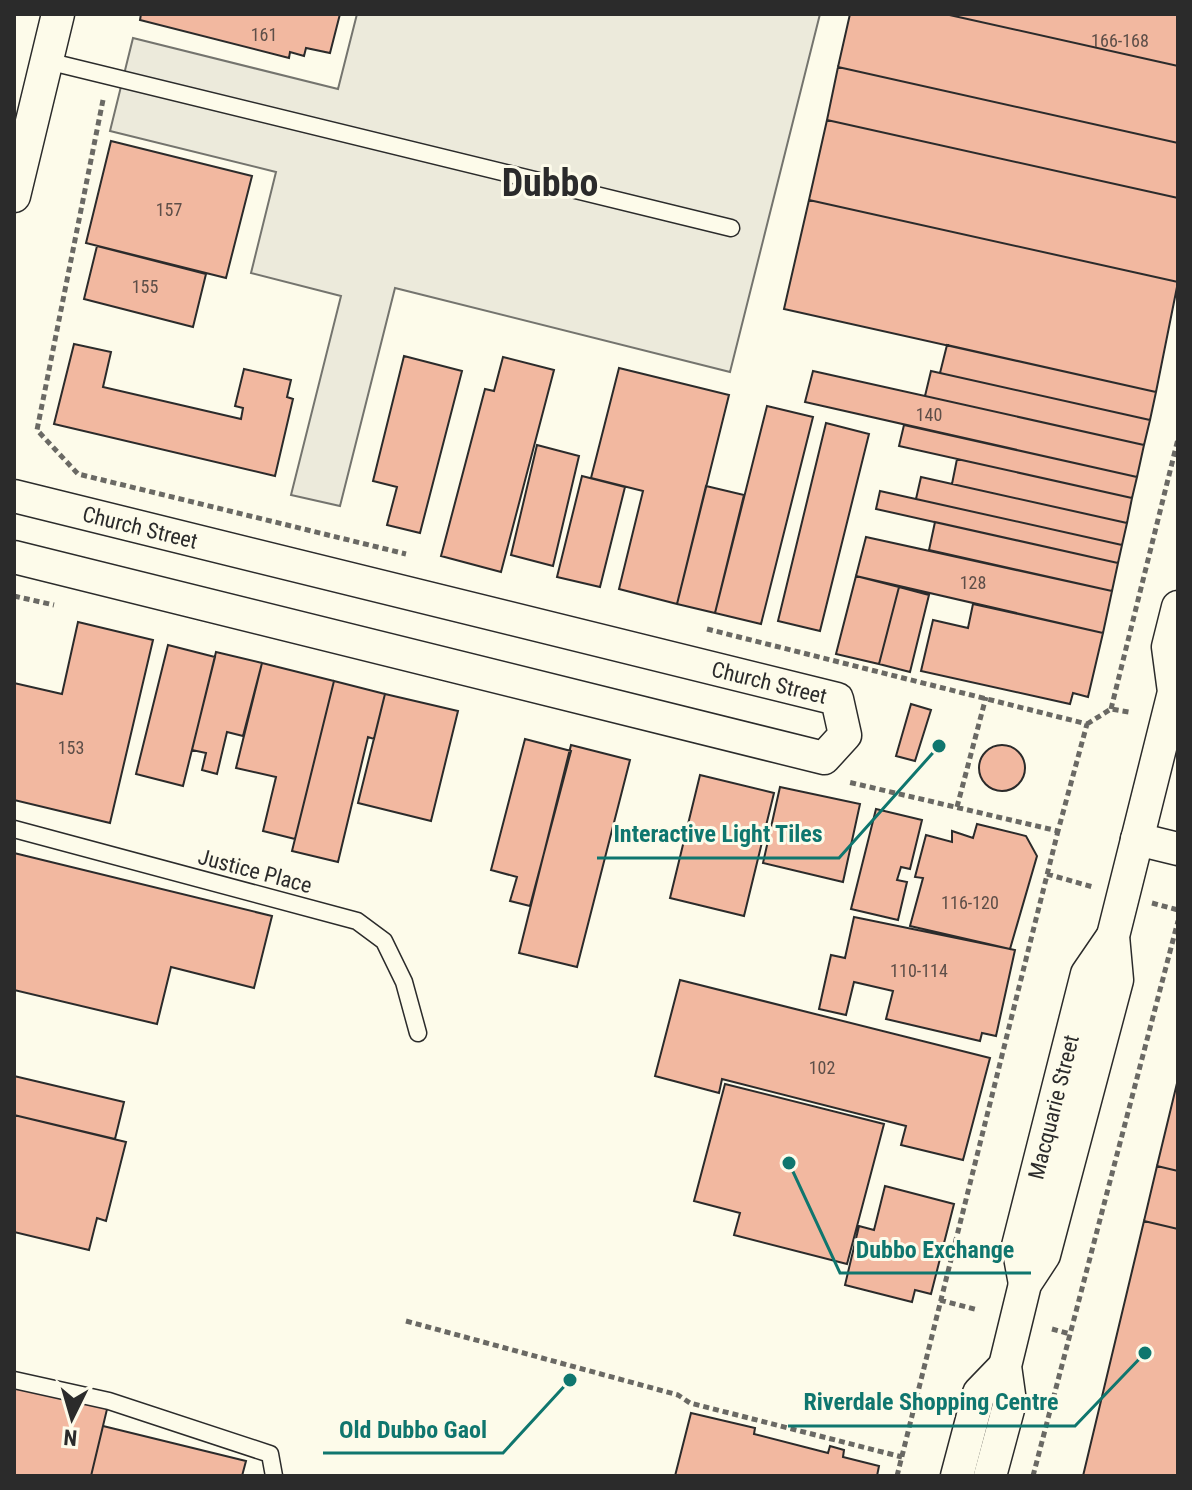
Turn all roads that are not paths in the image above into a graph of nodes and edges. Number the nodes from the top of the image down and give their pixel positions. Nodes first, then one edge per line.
1 (58, 14) edge
2 (47, 61) junction
3 (22, 131) edge
4 (14, 196) edge
5 (731, 228) dead end
6 (14, 496) edge
7 (14, 557) edge
8 (1178, 607) edge
9 (1176, 689) edge
10 (1165, 785) edge
11 (14, 829) edge
12 (1137, 839) junction
13 (1178, 849) edge
14 (418, 1033) dead end
15 (1005, 1366) junction
16 (14, 1380) edge
17 (274, 1476) edge
18 (957, 1476) edge
19 (990, 1476) edge

1 - 2 street
2 - 3 street
2 - 5 lane
3 - 4 street
6 - 7 street, Church Street
8 - 9 street, Macquarie Street
9 - 10 street, Macquarie Street
10 - 12 street, Macquarie Street
11 - 14 lane, Justice Place
12 - 13 street
12 - 15 street, Macquarie Street
15 - 18 street, Macquarie Street
15 - 19 street, Macquarie Street
16 - 17 lane

